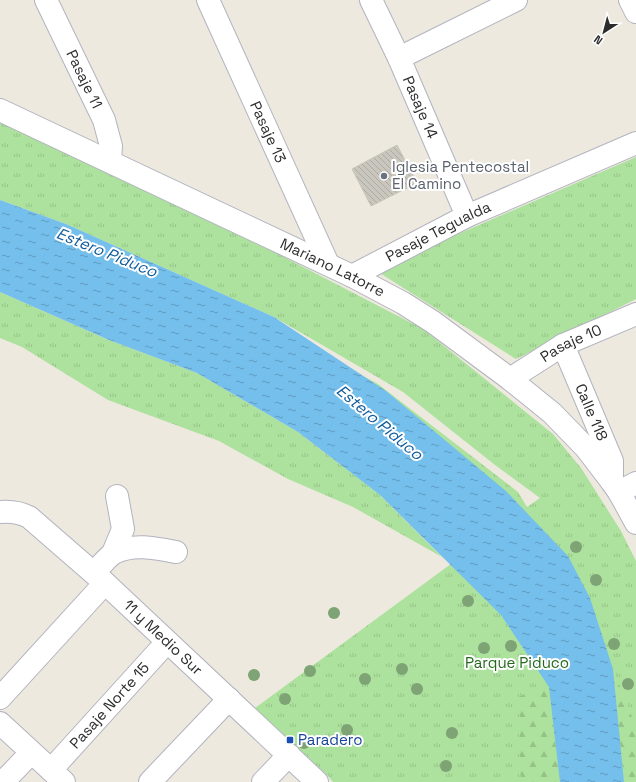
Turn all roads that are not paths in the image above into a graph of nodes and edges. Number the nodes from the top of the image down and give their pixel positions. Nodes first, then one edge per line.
1 (46, 0) edge
2 (208, 0) edge
3 (371, 0) edge
4 (516, 0) edge
5 (630, 0) edge
6 (636, 12) edge
7 (399, 58) junction
8 (0, 110) edge
9 (636, 143) edge
10 (110, 162) junction
11 (467, 216) junction
12 (328, 264) junction
13 (352, 276) junction
14 (636, 314) edge
15 (562, 345) junction
16 (510, 379) junction
17 (623, 486) edge
18 (117, 496) dead end
19 (0, 512) edge
20 (636, 524) edge
21 (176, 552) dead end
22 (113, 553) junction
23 (100, 578) junction
24 (167, 642) junction
25 (0, 698) edge
26 (229, 699) junction
27 (0, 723) edge
28 (31, 753) junction
29 (288, 754) junction
30 (57, 776) edge
31 (3, 782) edge
32 (150, 782) edge
33 (263, 782) edge
34 (317, 782) edge

1 - 10 street, Pasaje 11
2 - 12 street, Pasaje 13
3 - 7 street, Pasaje 14
4 - 7 street
5 - 6 street
7 - 11 street, Pasaje 14
8 - 10 street, Mariano Latorre
9 - 11 street, Pasaje Tegualda
10 - 12 street, Mariano Latorre
11 - 13 street, Pasaje Tegualda
12 - 13 street, Mariano Latorre
13 - 16 street, Mariano Latorre
14 - 15 street, Pasaje 10
15 - 16 street, Pasaje 10
15 - 17 street, Calle 118
16 - 17 street, Mariano Latorre
17 - 20 street, Calle 118
18 - 22 street
19 - 23 street, 11 y Medio Sur
21 - 22 street
22 - 23 street
23 - 24 street, 11 y Medio Sur
23 - 25 street
24 - 26 street, 11 y Medio Sur
24 - 30 street, Pasaje Norte 15
26 - 29 street, 11 y Medio Sur
26 - 32 street
27 - 28 street
28 - 30 street
28 - 31 street
29 - 33 street
29 - 34 street, 11 y Medio Sur

